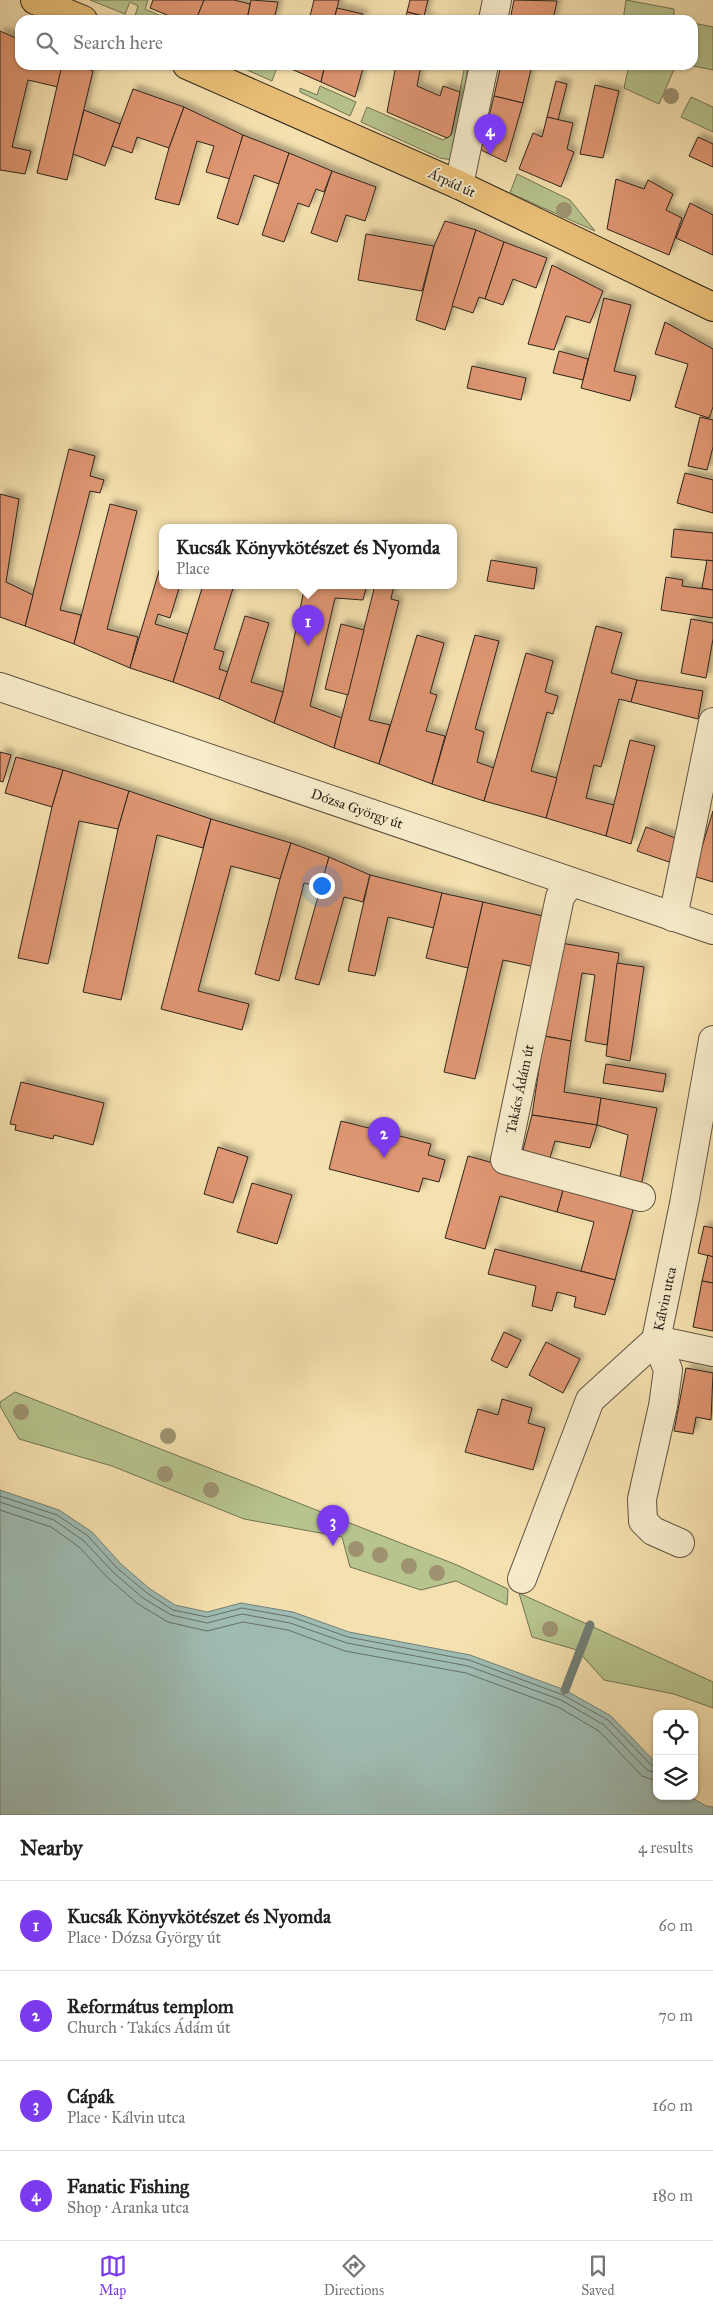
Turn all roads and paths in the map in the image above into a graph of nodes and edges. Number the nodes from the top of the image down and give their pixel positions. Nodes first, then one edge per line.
1 (35, 0) edge
2 (497, 0) edge
3 (71, 15) edge
4 (494, 15) edge
5 (198, 70) edge
6 (483, 70) edge
7 (459, 185) junction
8 (713, 308) edge
9 (0, 687) edge
10 (713, 722) edge
11 (571, 882) junction
12 (673, 916) junction
13 (713, 930) edge
14 (713, 1040) edge
15 (641, 1197) dead end
16 (656, 1340) junction
17 (713, 1352) edge
18 (680, 1543) dead end
19 (522, 1580) dead end

1 - 3 main road
2 - 4 street
5 - 7 main road, Árpád út
6 - 7 street
7 - 8 main road, Árpád út
9 - 11 street, Dózsa György út
10 - 12 street
11 - 12 street, Dózsa György út
11 - 15 street, Takács Ádám út
12 - 13 street, Dózsa György út
14 - 16 street, Kálvin utca
16 - 17 street
16 - 18 street
16 - 19 street, Kálvin utca

